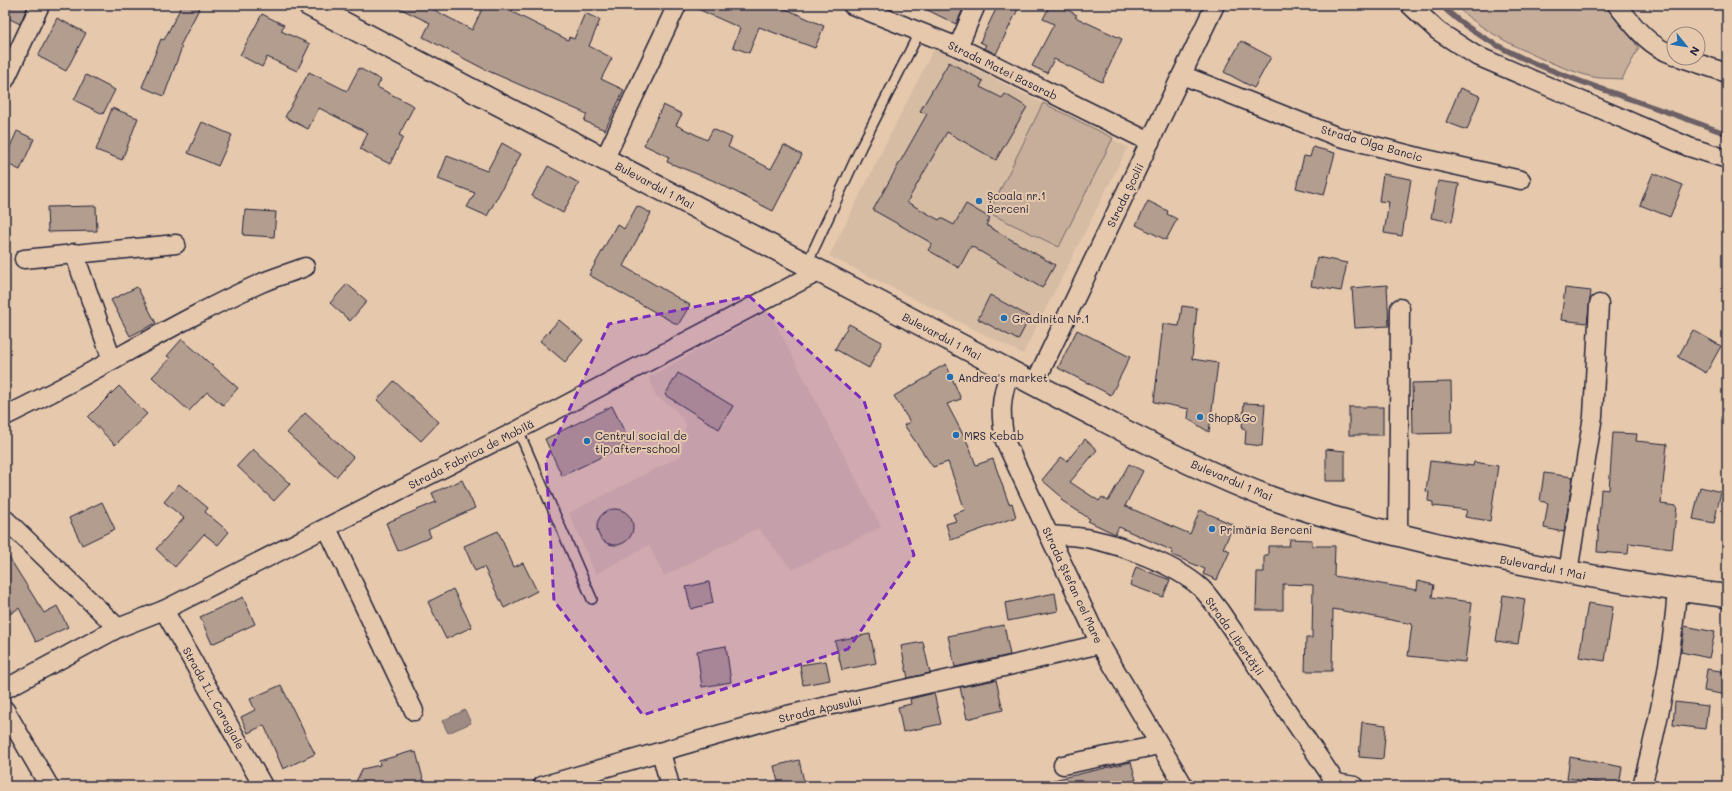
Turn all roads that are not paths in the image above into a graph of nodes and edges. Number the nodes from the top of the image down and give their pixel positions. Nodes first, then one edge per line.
1 (40, 5) edge
2 (309, 5) edge
3 (677, 5) edge
4 (852, 5) edge
5 (976, 5) edge
6 (1215, 5) edge
7 (1410, 5) edge
8 (1617, 5) edge
9 (920, 31) junction
10 (958, 47) junction
11 (1666, 53) edge
12 (1706, 66) edge
13 (1727, 73) edge
14 (1182, 75) junction
15 (5, 80) edge
16 (1150, 142) junction
17 (605, 158) junction
18 (1727, 159) edge
19 (1521, 180) dead end
20 (176, 244) dead end
21 (74, 253) junction
22 (24, 259) dead end
23 (305, 267) dead end
24 (814, 268) junction
25 (1599, 304) dead end
26 (1400, 308) dead end
27 (112, 360) junction
28 (1010, 372) junction
29 (1034, 385) junction
30 (5, 416) edge
31 (518, 430) junction
32 (5, 519) edge
33 (327, 528) junction
34 (1049, 535) junction
35 (1398, 535) junction
36 (1568, 572) junction
37 (1677, 590) junction
38 (1727, 596) edge
39 (592, 599) dead end
40 (164, 610) junction
41 (118, 628) junction
42 (1100, 644) junction
43 (5, 689) edge
44 (5, 710) edge
45 (414, 711) dead end
46 (1159, 745) junction
47 (661, 752) junction
48 (1063, 765) dead end
49 (1337, 785) edge
50 (49, 786) edge
51 (263, 786) edge
52 (542, 786) edge
53 (670, 786) edge
54 (1184, 786) edge
55 (1356, 786) edge
56 (1642, 786) edge

1 - 15 street
2 - 17 main road, Bulevardul 1 Mai
3 - 17 street
4 - 9 street, Strada Matei Basarab
5 - 10 street
6 - 14 street, Strada Școlii
7 - 18 street
8 - 11 street
9 - 10 street, Strada Matei Basarab
9 - 24 lane
10 - 16 street, Strada Matei Basarab
12 - 13 street
14 - 16 street, Strada Școlii
14 - 19 street, Strada Olga Bancic
16 - 29 street, Strada Școlii
17 - 24 main road, Bulevardul 1 Mai
20 - 21 street
21 - 22 street
21 - 27 street
23 - 27 street
24 - 28 main road, Bulevardul 1 Mai
24 - 31 street, Strada Fabrica de Mobilă
25 - 36 street
26 - 35 street
27 - 30 street
28 - 29 main road, Bulevardul 1 Mai
28 - 34 street, Strada Ștefan cel Mare
29 - 35 main road, Bulevardul 1 Mai
31 - 33 street, Strada Fabrica de Mobilă
31 - 39 lane
32 - 41 street
33 - 40 street, Strada Fabrica de Mobilă
33 - 45 street
34 - 42 street, Strada Ștefan cel Mare
34 - 49 street, Strada Libertății
35 - 36 main road, Bulevardul 1 Mai
36 - 37 main road, Bulevardul 1 Mai
37 - 38 main road, Bulevardul 1 Mai
37 - 56 street
40 - 41 street, Strada Fabrica de Mobilă
40 - 51 street, Strada I.L. Caragiale
41 - 43 street, Strada Fabrica de Mobilă
42 - 46 street, Strada Ștefan cel Mare
42 - 47 street, Strada Apusului
44 - 50 street
46 - 48 street
46 - 54 street, Strada Ștefan cel Mare
47 - 52 street, Strada Apusului
47 - 53 street
49 - 55 street, Strada Libertății

